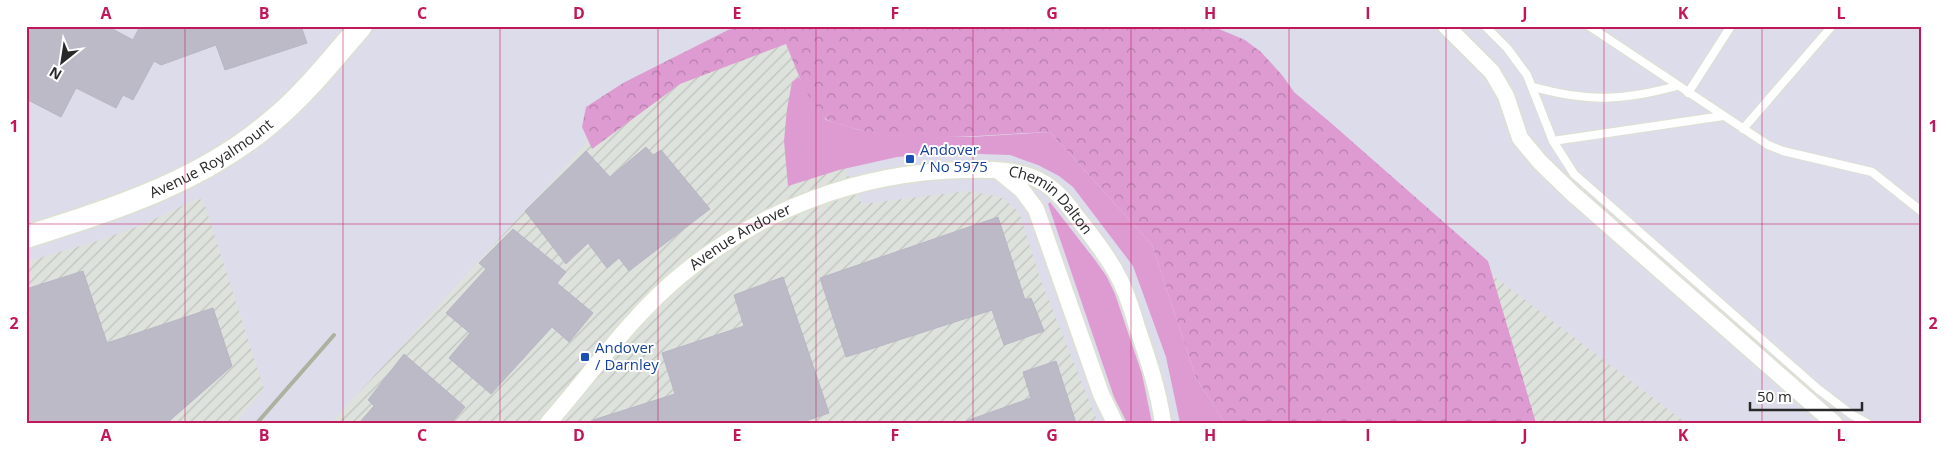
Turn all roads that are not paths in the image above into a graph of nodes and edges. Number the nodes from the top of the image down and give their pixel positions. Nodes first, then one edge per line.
1 (361, 26) edge
2 (1446, 26) edge
3 (1485, 26) edge
4 (1589, 26) edge
5 (1731, 26) edge
6 (1832, 26) edge
7 (1677, 86) junction
8 (1533, 87) junction
9 (1688, 93) junction
10 (1723, 116) junction
11 (1743, 129) junction
12 (1553, 142) junction
13 (996, 169) junction
14 (1921, 211) edge
15 (26, 237) edge
16 (555, 420) edge
17 (1115, 423) edge
18 (1163, 423) edge
19 (1834, 423) edge
20 (1868, 423) edge

1 - 15 street, Avenue Royalmount
2 - 19 street
3 - 8 lane
4 - 7 lane
5 - 9 lane
6 - 11 lane
7 - 8 lane
7 - 9 lane
8 - 12 lane
9 - 10 lane
10 - 11 lane
10 - 12 lane
11 - 14 lane
12 - 20 lane
13 - 16 street, Avenue Andover
13 - 17 street, Chemin Dalton
13 - 18 street, Chemin Dalton

